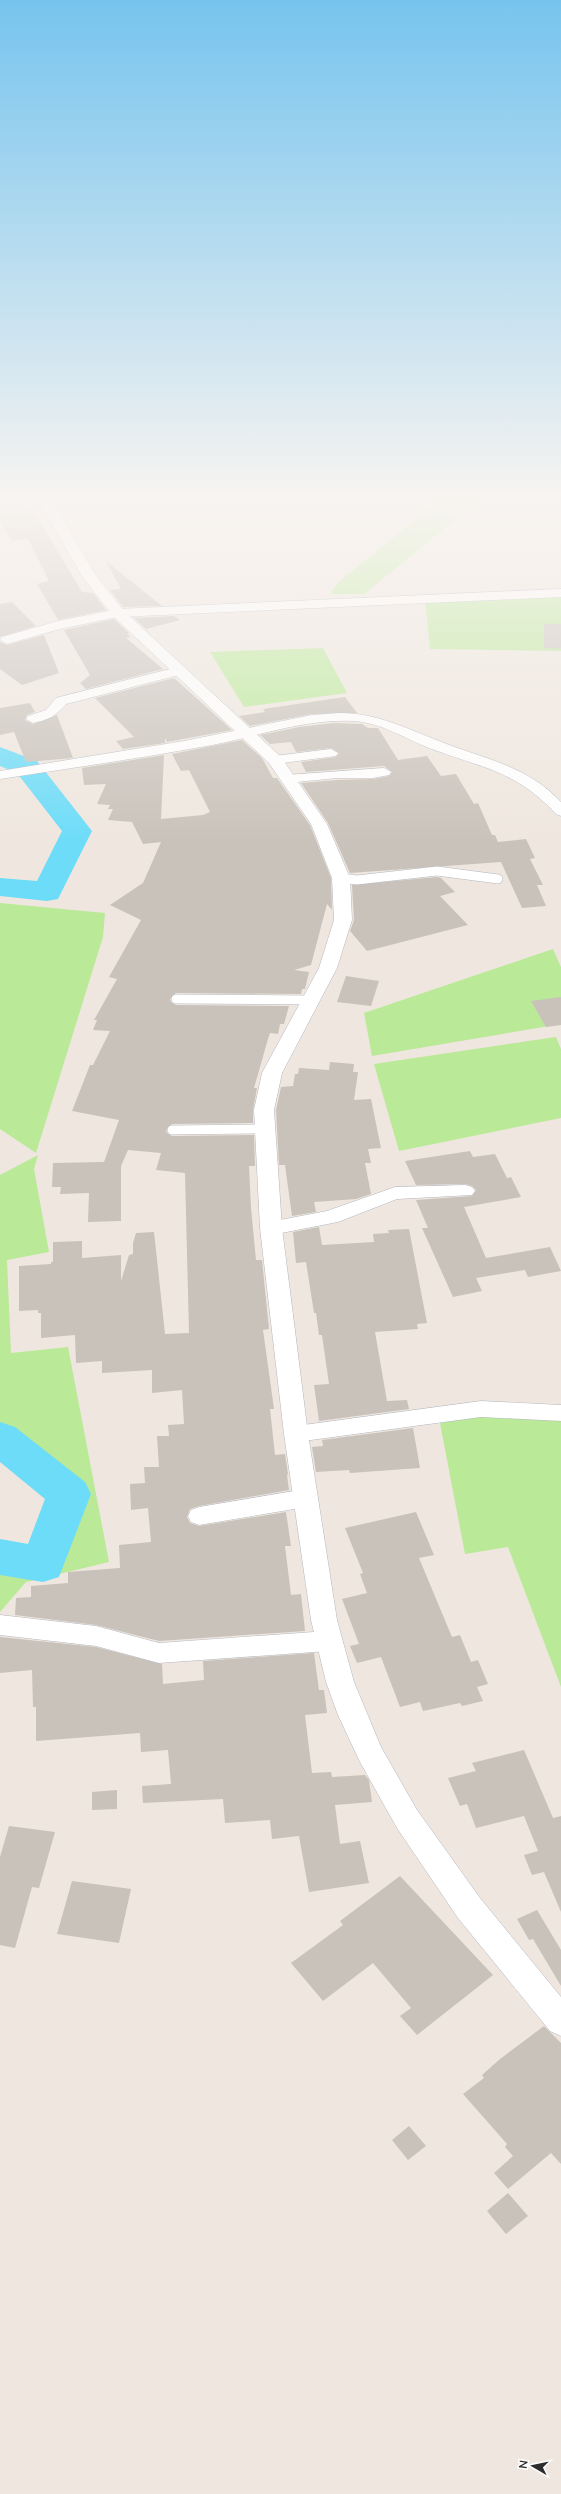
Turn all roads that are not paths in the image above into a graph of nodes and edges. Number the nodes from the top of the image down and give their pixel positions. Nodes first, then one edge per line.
1 (131, 612) edge
2 (118, 613) junction
3 (7, 640) dead end
4 (178, 671) junction
5 (33, 719) dead end
6 (244, 734) junction
7 (331, 753) dead end
8 (275, 760) junction
9 (384, 772) dead end
10 (0, 775) edge
11 (287, 778) junction
12 (561, 811) edge
13 (341, 878) junction
14 (498, 879) dead end
15 (176, 1000) dead end
16 (310, 1000) junction
17 (264, 1129) junction
18 (172, 1130) dead end
19 (465, 1191) dead end
20 (271, 1228) junction
21 (561, 1413) edge
22 (296, 1434) junction
23 (306, 1498) junction
24 (199, 1516) dead end
25 (0, 1625) edge
26 (328, 1641) junction
27 (561, 2021) edge

1 - 2 street
2 - 3 street
2 - 4 street
4 - 5 street
4 - 6 street
6 - 8 street
6 - 10 street
6 - 12 street
7 - 8 street
8 - 11 street
9 - 11 street
11 - 13 street
13 - 14 lane
13 - 16 street
15 - 16 lane
16 - 17 street
17 - 18 lane
17 - 20 street
19 - 20 street
20 - 22 street
21 - 22 street
22 - 23 street
23 - 24 street
23 - 26 street
25 - 26 street
26 - 27 street

